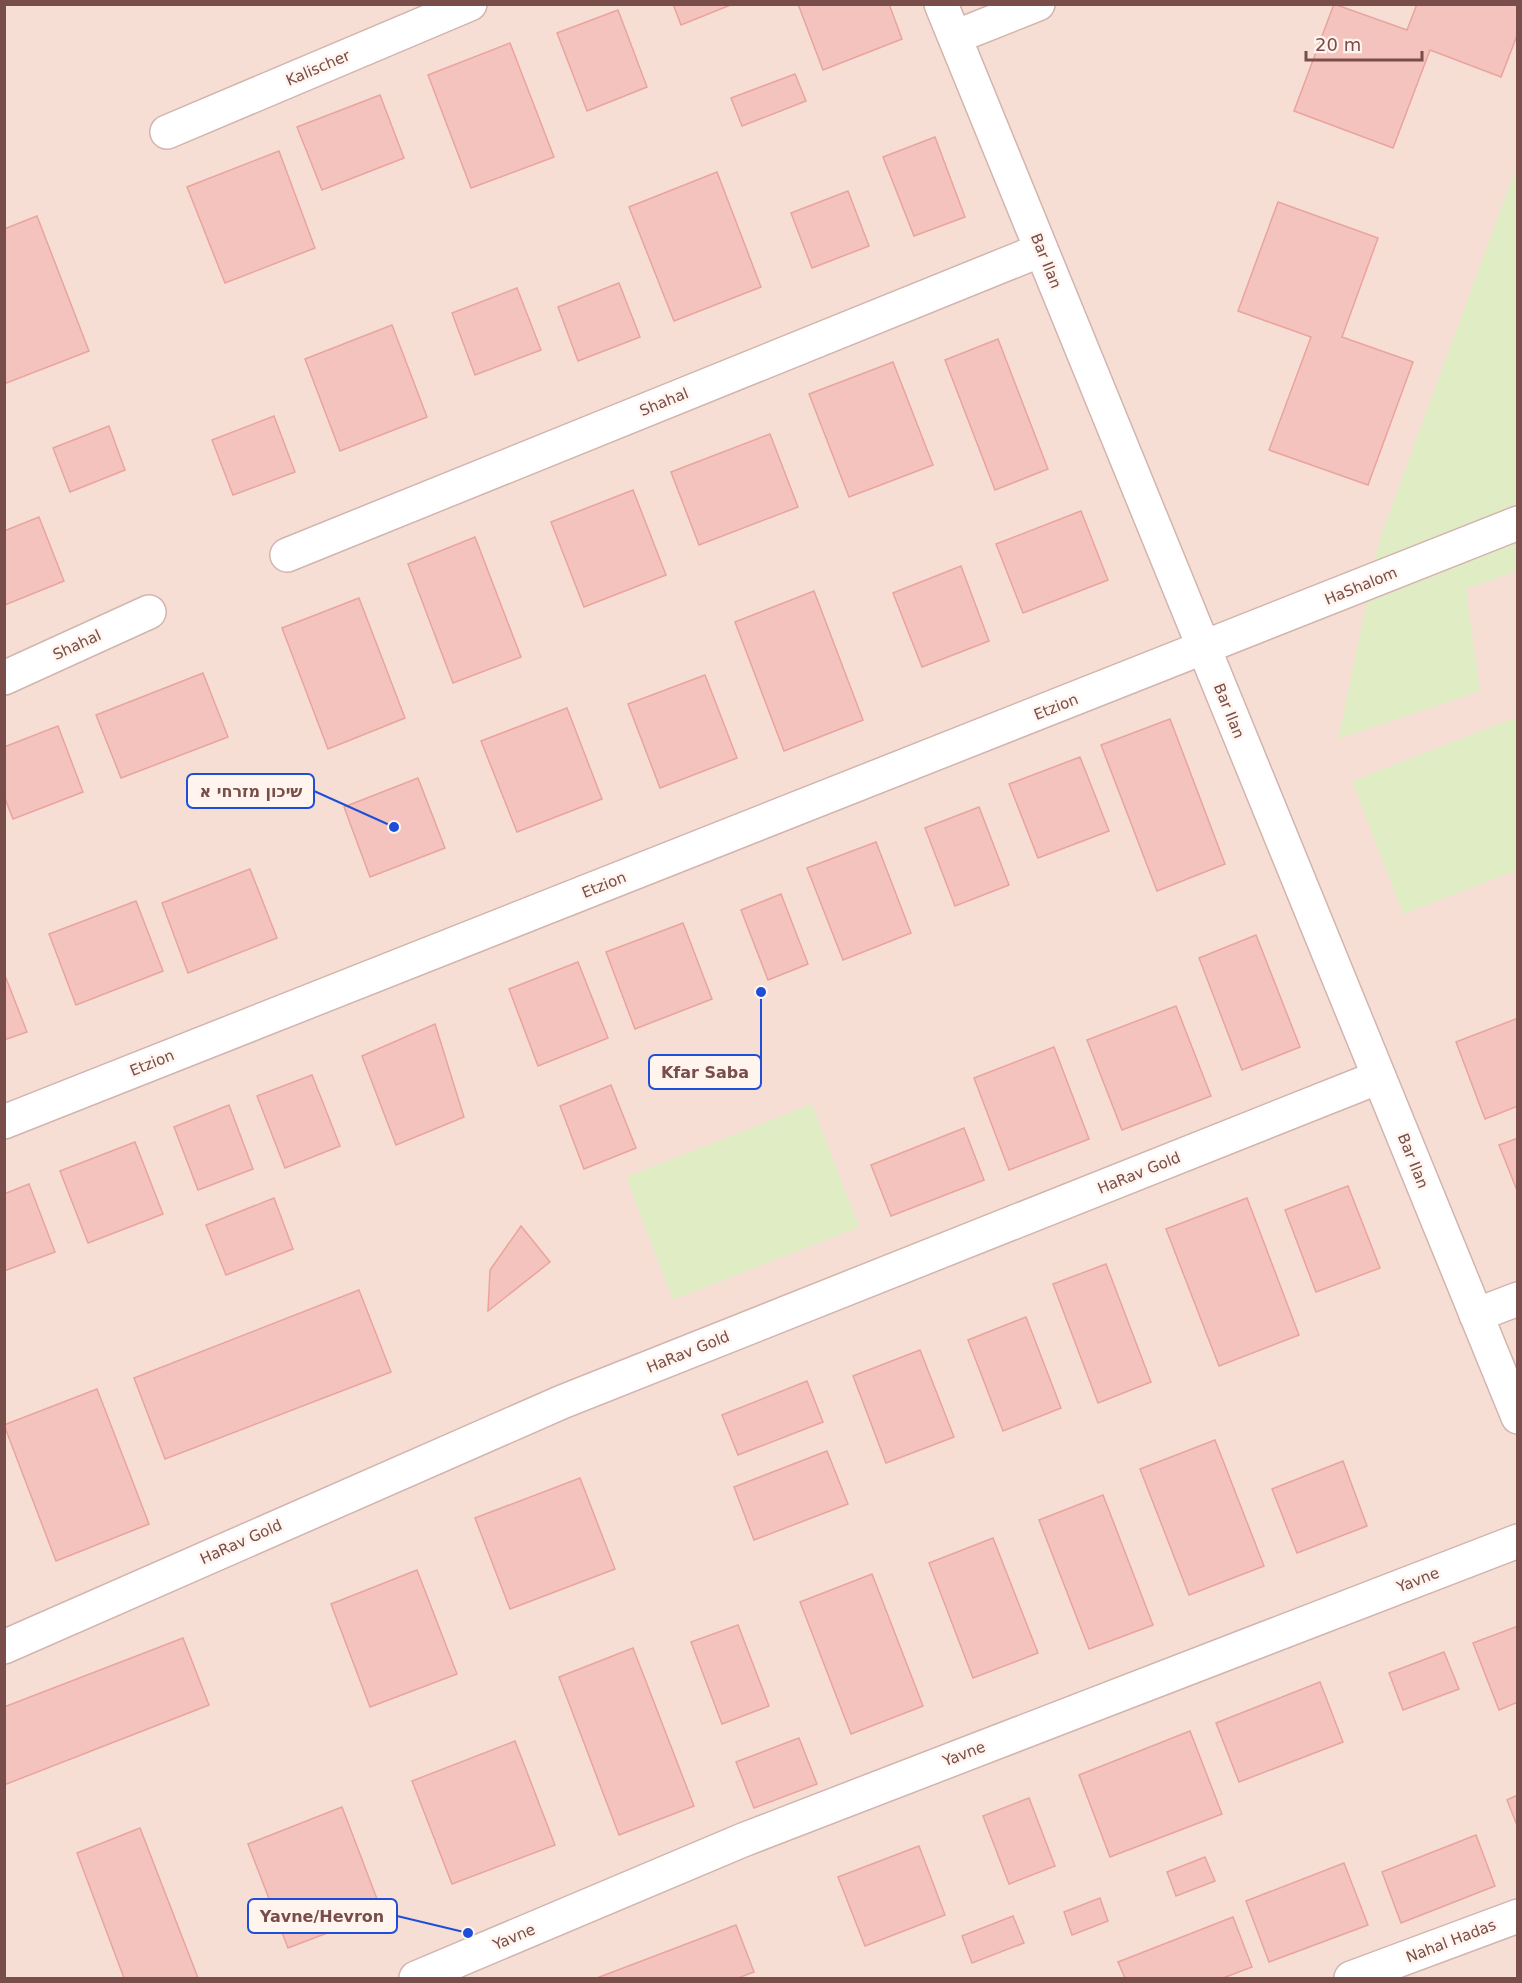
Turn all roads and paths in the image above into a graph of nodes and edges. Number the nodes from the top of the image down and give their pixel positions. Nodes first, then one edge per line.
1 (470, 4) edge
2 (941, 4) edge
3 (1038, 4) edge
4 (955, 37) junction
5 (166, 132) dead end
6 (1041, 250) junction
7 (1518, 523) edge
8 (287, 555) dead end
9 (149, 612) dead end
10 (1204, 648) junction
11 (4, 678) edge
12 (1379, 1077) junction
13 (4, 1122) edge
14 (1518, 1299) edge
15 (1476, 1315) junction
16 (1518, 1417) edge
17 (1518, 1541) edge
18 (4, 1647) edge
19 (1518, 1916) edge
20 (416, 1978) edge
21 (1351, 1978) edge

1 - 5 street, Kalischer
2 - 4 street, Bar Ilan
3 - 4 street
4 - 6 street, Bar Ilan
6 - 8 street, Shahal
6 - 10 street, Bar Ilan
7 - 10 street, HaShalom
9 - 11 street, Shahal
10 - 12 street, Bar Ilan
10 - 13 street, Etzion
12 - 15 street, Bar Ilan
12 - 18 street, HaRav Gold
14 - 15 street
15 - 16 street, Bar Ilan
17 - 20 street, Yavne
19 - 21 street, Nahal Hadas

